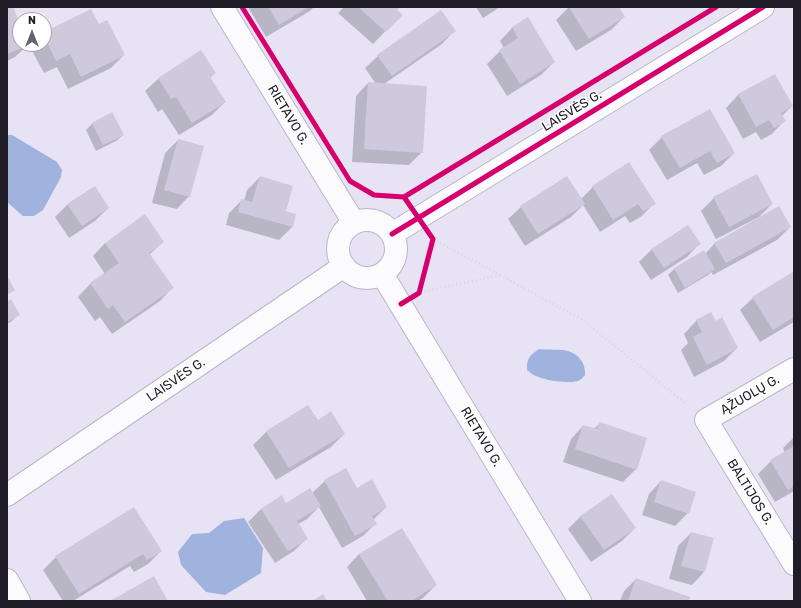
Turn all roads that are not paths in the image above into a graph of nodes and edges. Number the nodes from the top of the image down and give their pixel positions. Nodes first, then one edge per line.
1 (222, 7) edge
2 (763, 7) edge
3 (354, 223) junction
4 (392, 234) junction
5 (344, 266) junction
6 (382, 274) junction
7 (794, 369) edge
8 (706, 420) joint
9 (7, 495) edge
10 (794, 564) edge
11 (7, 580) edge
12 (19, 601) edge
13 (580, 601) edge

1 - 3 street, RIETAVO G.
2 - 4 street, LAISVĖS G.
3 - 4 street
3 - 5 street
4 - 6 street
5 - 6 street
5 - 9 street, LAISVĖS G.
6 - 13 street, RIETAVO G.
7 - 8 street, ĄŽUOLŲ G.
8 - 10 street, BALTIJOS G.
11 - 12 street

